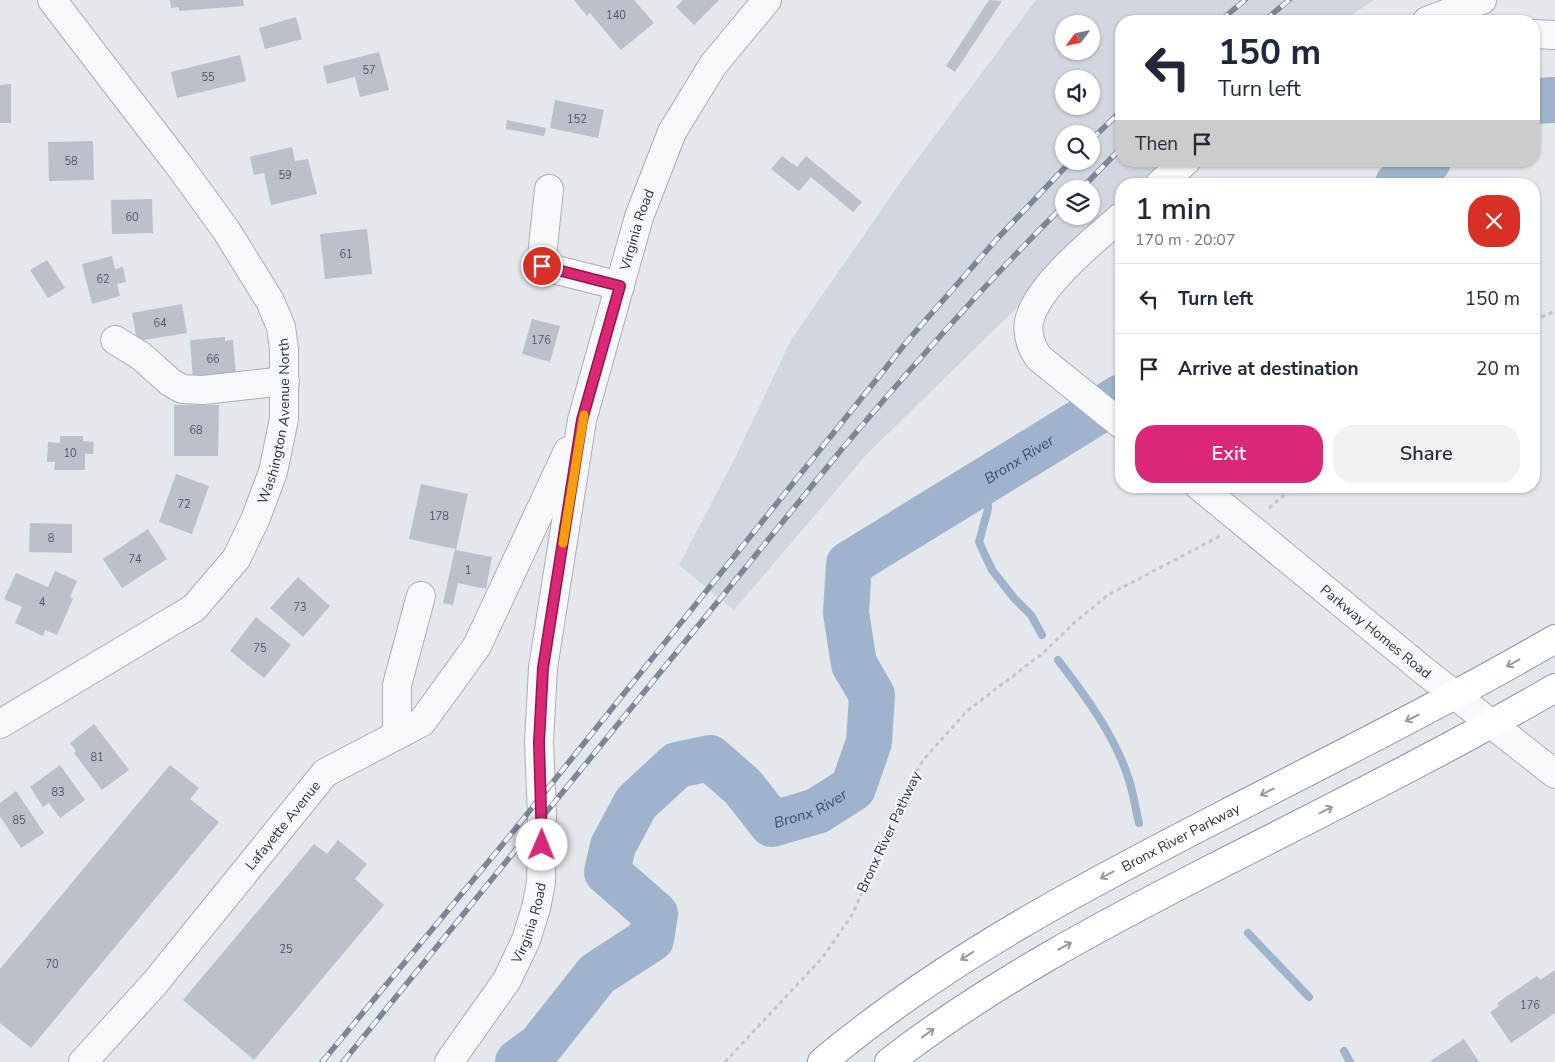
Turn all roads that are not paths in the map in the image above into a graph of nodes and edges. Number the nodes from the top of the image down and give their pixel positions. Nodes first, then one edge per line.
1 (52, 0) edge
2 (767, 0) edge
3 (1482, 0) edge
4 (1443, 15) edge
5 (1540, 34) edge
6 (1555, 35) edge
7 (1179, 167) edge
8 (1167, 178) edge
9 (549, 188) dead end
10 (1115, 222) edge
11 (620, 286) junction
12 (115, 340) dead end
13 (285, 381) junction
14 (1115, 419) edge
15 (582, 420) junction
16 (1208, 493) edge
17 (421, 596) dead end
18 (1555, 639) edge
19 (1555, 688) edge
20 (1455, 695) junction
21 (1492, 723) junction
22 (0, 724) edge
23 (398, 735) junction
24 (1555, 774) edge
25 (83, 1062) edge
26 (449, 1062) edge
27 (822, 1062) edge
28 (889, 1062) edge

1 - 13 street, Washington Avenue North
2 - 11 street, Virginia Road
3 - 4 street
5 - 6 street
7 - 8 street
9 - 11 street
10 - 14 street
11 - 15 street, Virginia Road
12 - 13 street
13 - 22 street, Washington Avenue North
15 - 23 street, Lafayette Avenue
15 - 26 street, Virginia Road
16 - 20 street, Parkway Homes Road
17 - 23 street
18 -> 20 highway, Bronx River Parkway
19 - 21 highway
20 - 21 street, Parkway Homes Road
20 -> 27 highway, Bronx River Parkway
21 - 24 street, Parkway Homes Road
28 -> 21 highway
23 - 25 street, Lafayette Avenue

